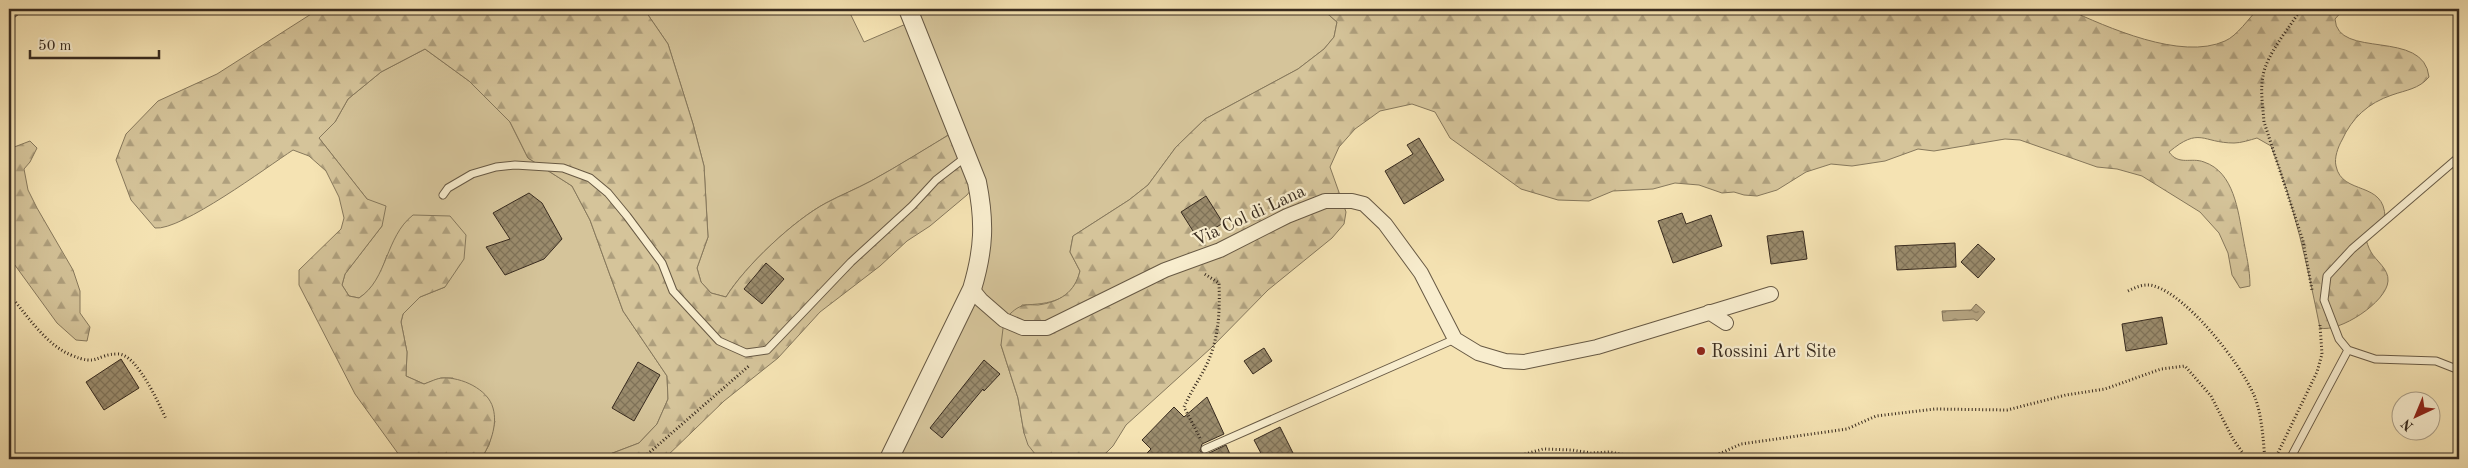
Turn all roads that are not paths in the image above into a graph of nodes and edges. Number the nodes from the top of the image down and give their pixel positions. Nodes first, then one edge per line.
1 (14, 9) edge
2 (908, 9) edge
3 (9, 12) edge
4 (967, 156) junction
5 (2459, 157) edge
6 (443, 195) dead end
7 (972, 289) junction
8 (1771, 294) dead end
9 (1710, 312) junction
10 (1726, 323) dead end
11 (1455, 339) junction
12 (2348, 350) junction
13 (2459, 370) edge
14 (1206, 449) road end
15 (889, 459) edge
16 (2290, 459) edge

1 - 3 street
2 - 4 street
4 - 6 lane
4 - 7 street
5 - 12 lane
7 - 11 street, Via Col di Lana
7 - 15 street
8 - 9 street
9 - 10 street
9 - 11 street
11 - 14 lane
12 - 13 lane
12 - 16 lane

